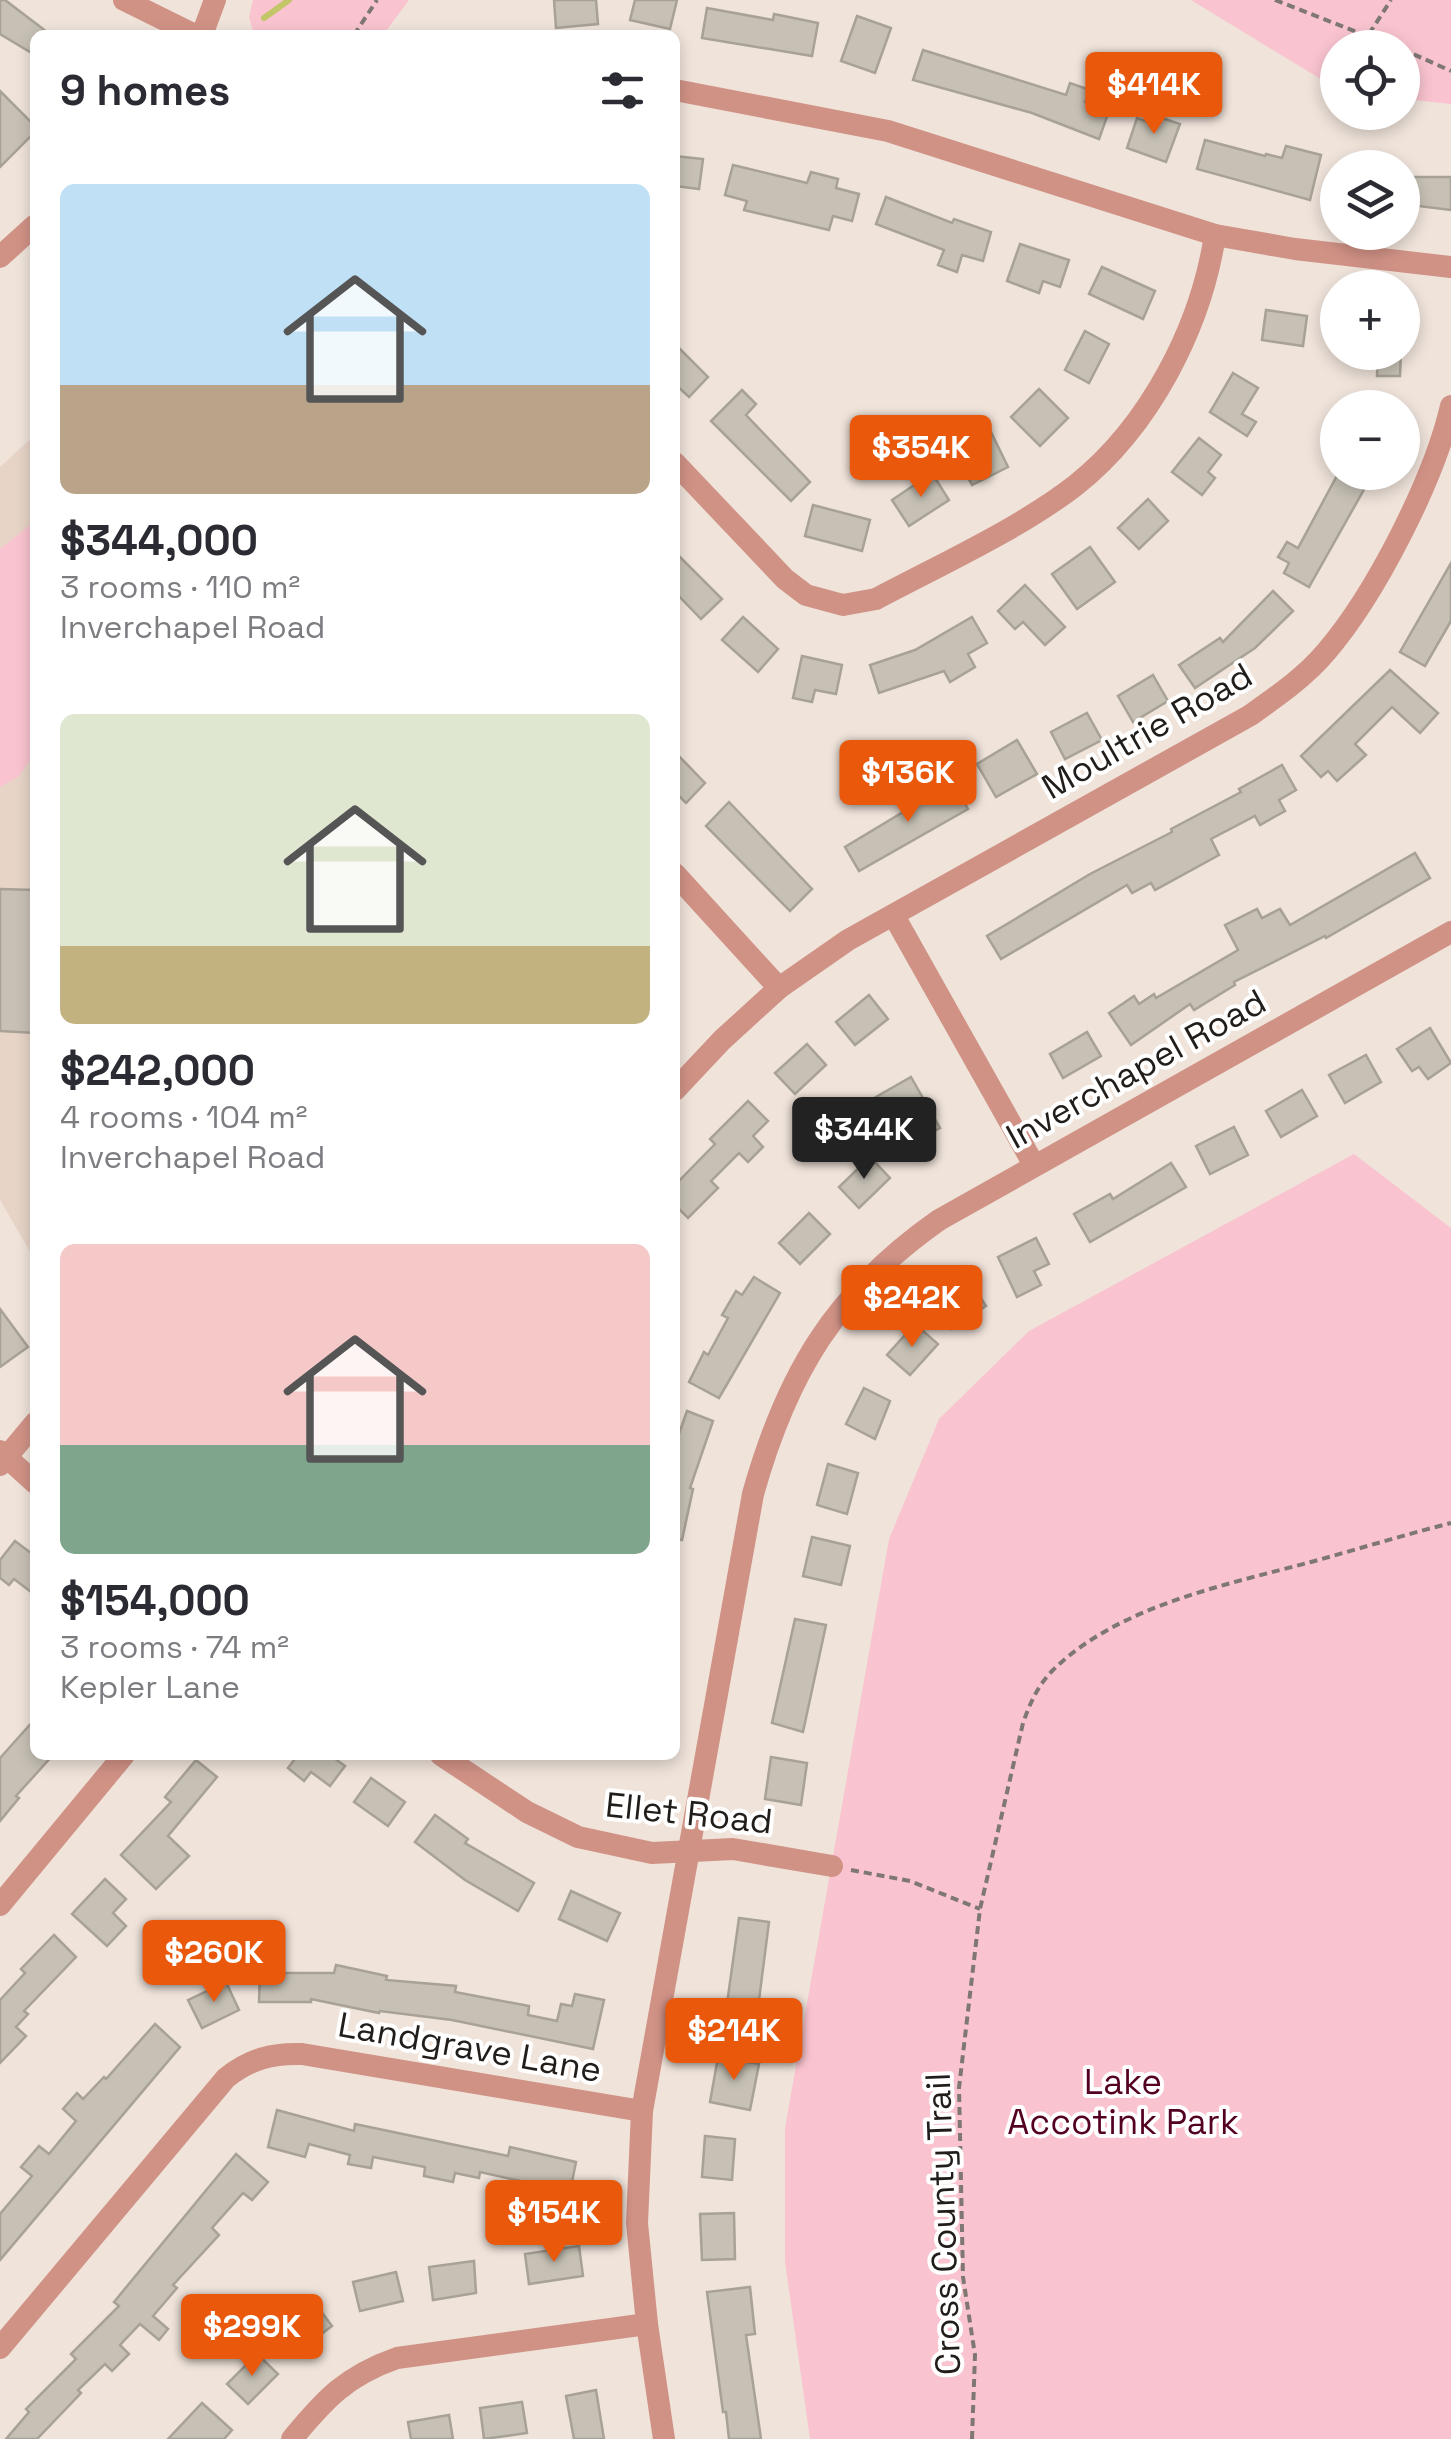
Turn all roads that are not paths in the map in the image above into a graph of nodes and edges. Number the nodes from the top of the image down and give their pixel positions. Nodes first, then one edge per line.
1 (124, 0) edge
2 (216, 0) edge
3 (187, 30) edge
4 (201, 30) edge
5 (680, 91) edge
6 (30, 230) edge
7 (1214, 234) junction
8 (0, 257) edge
9 (1451, 267) edge
10 (1451, 406) edge
11 (680, 468) edge
12 (680, 879) edge
13 (894, 916) junction
14 (1449, 937) edge
15 (779, 988) junction
16 (680, 1085) edge
17 (1034, 1165) junction
18 (30, 1428) edge
19 (2, 1458) edge
20 (30, 1478) edge
21 (120, 1760) edge
22 (449, 1760) edge
23 (688, 1853) junction
24 (832, 1866) road end
25 (0, 1904) edge
26 (642, 2111) junction
27 (647, 2324) junction
28 (0, 2348) edge
29 (292, 2439) edge
30 (664, 2439) edge

1 - 3 street
2 - 4 street
5 - 7 street
6 - 8 street
7 - 9 street
7 - 11 street
10 - 13 street, Moultrie Road
12 - 15 street
13 - 15 street, Moultrie Road
13 - 17 street
14 - 17 street, Inverchapel Road
15 - 16 street, Moultrie Road
17 - 23 street, Inverchapel Road
18 - 19 street
19 - 20 street
21 - 25 street
22 - 23 street, Ellet Road
23 - 24 street, Ellet Road
23 - 26 street, Inverchapel Road
26 - 27 street, Inverchapel Road
26 - 28 street, Landgrave Lane
27 - 29 street
27 - 30 street, Inverchapel Road

